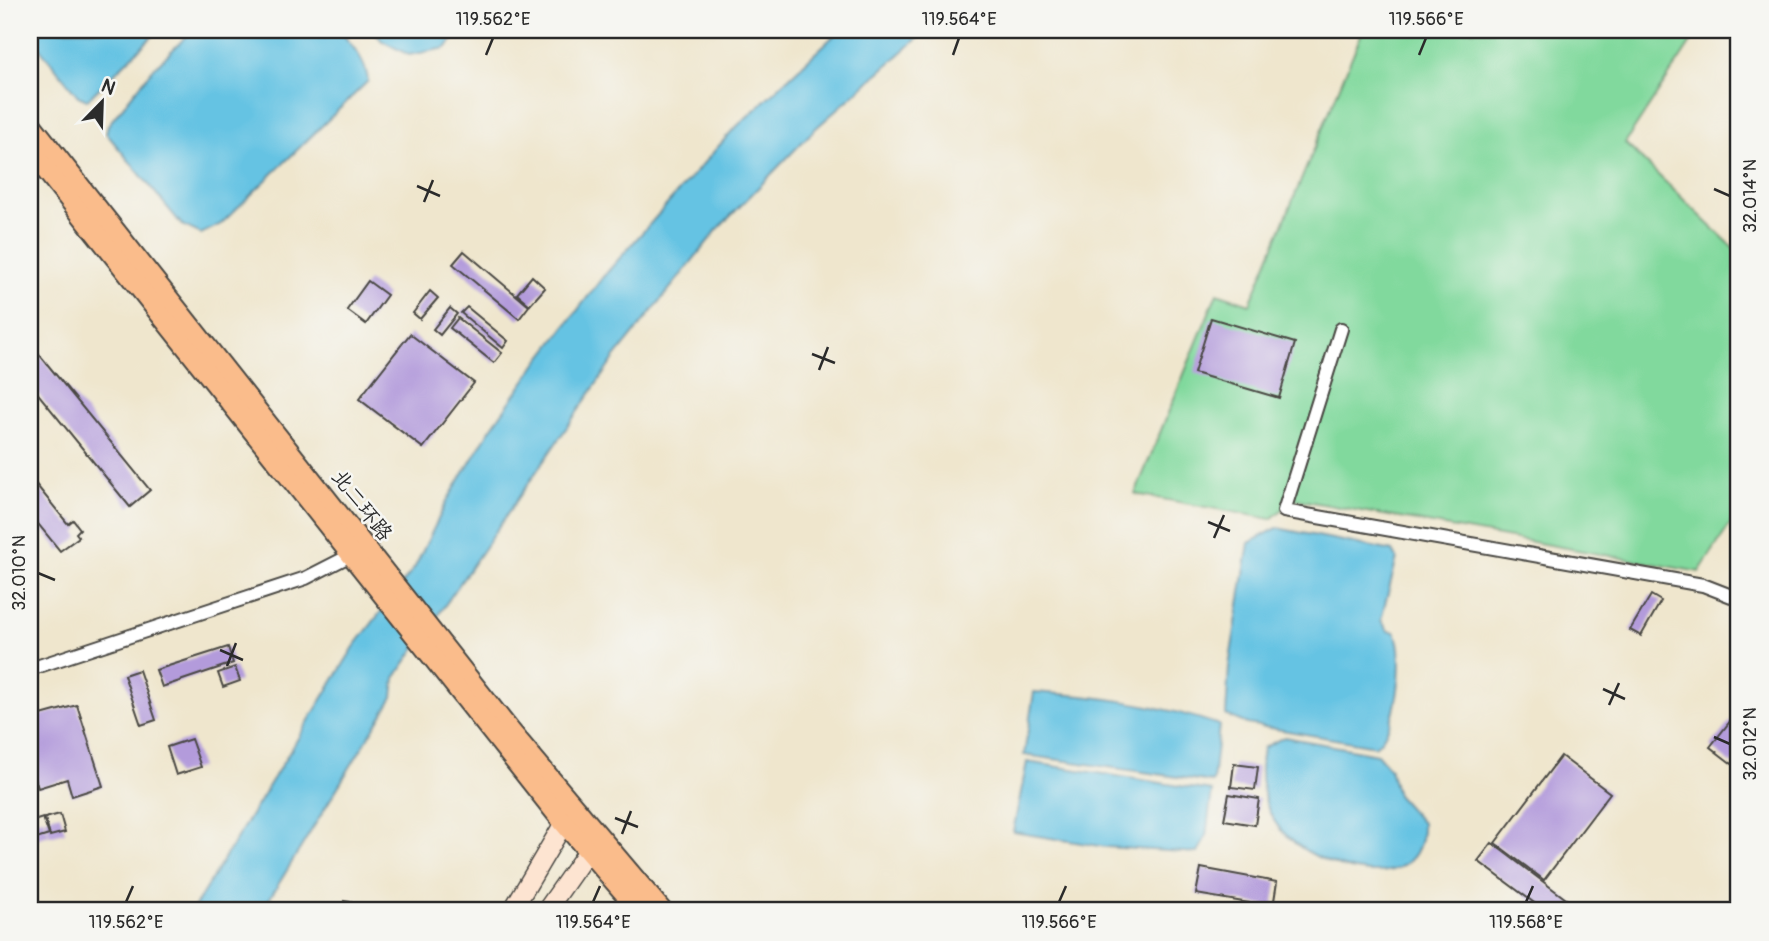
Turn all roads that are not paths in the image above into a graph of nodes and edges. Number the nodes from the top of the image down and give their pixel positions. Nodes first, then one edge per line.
1 (30, 123) edge
2 (30, 150) edge
3 (1341, 329) dead end
4 (351, 555) junction
5 (374, 570) junction
6 (1739, 599) edge
7 (436, 650) junction
8 (30, 668) edge
9 (564, 823) junction
10 (588, 852) junction
11 (512, 911) edge
12 (546, 911) edge
13 (640, 911) edge
14 (662, 911) edge

1 - 5 main road, 北二环路
2 - 4 main road, 北二环路
3 - 6 street
4 - 5 main road, 北二环路
4 - 8 street
5 - 7 main road, 北二环路
7 - 9 main road, 北二环路
7 - 14 main road, 北二环路
9 - 10 main road, 北二环路
9 - 11 main road
10 - 12 main road
10 - 13 main road, 北二环路

